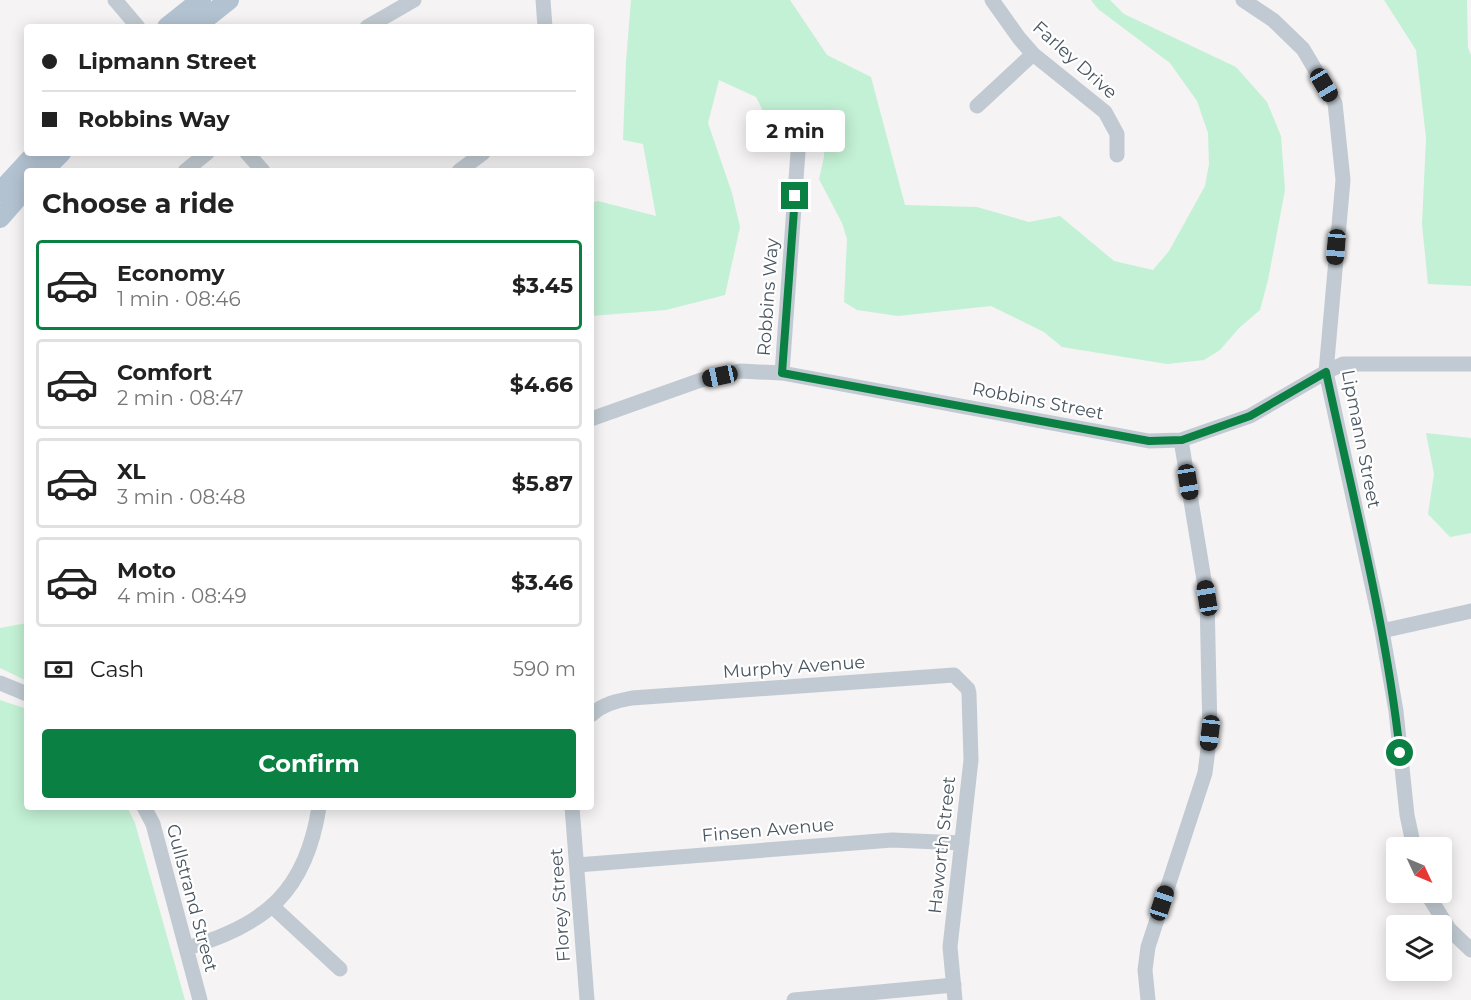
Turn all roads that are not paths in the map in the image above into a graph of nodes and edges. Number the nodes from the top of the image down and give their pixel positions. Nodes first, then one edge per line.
1 (115, 0) edge
2 (201, 0) edge
3 (230, 0) edge
4 (414, 0) edge
5 (543, 0) edge
6 (992, 0) edge
7 (1243, 0) edge
8 (135, 24) edge
9 (171, 24) edge
10 (199, 24) edge
11 (372, 24) edge
12 (545, 24) edge
13 (1033, 54) junction
14 (976, 106) dead end
15 (798, 152) dead end
16 (1117, 155) dead end
17 (33, 156) edge
18 (58, 156) edge
19 (203, 156) edge
20 (250, 156) edge
21 (479, 156) edge
22 (46, 168) edge
23 (189, 168) edge
24 (260, 168) edge
25 (463, 168) edge
26 (24, 190) edge
27 (0, 192) edge
28 (0, 218) edge
29 (1471, 364) edge
30 (1326, 372) junction
31 (782, 373) junction
32 (594, 418) edge
33 (1182, 440) junction
34 (1471, 611) edge
35 (1382, 631) junction
36 (0, 683) edge
37 (24, 693) edge
38 (969, 694) joint
39 (594, 712) edge
40 (146, 810) edge
41 (319, 810) edge
42 (572, 810) edge
43 (1412, 837) edge
44 (962, 843) junction
45 (577, 865) junction
46 (1433, 903) edge
47 (272, 906) junction
48 (187, 948) junction
49 (1471, 950) edge
50 (340, 969) dead end
51 (954, 993) edge
52 (200, 1000) edge
53 (587, 1000) edge
54 (794, 1000) edge
55 (1148, 1000) edge

1 - 8 street
2 - 9 main road
3 - 10 main road
4 - 11 street
5 - 12 street
6 - 13 street, Farley Drive
7 - 30 street, Lipmann Street
13 - 14 street
13 - 16 street, Farley Drive
15 - 31 street, Robbins Way
17 - 27 main road
18 - 22 main road
19 - 23 street
20 - 24 street
21 - 25 street
26 - 28 main road
29 - 30 street, Robbins Street
30 - 33 street, Robbins Street
30 - 35 street, Lipmann Street
31 - 32 street, Robbins Street
31 - 33 street, Robbins Street
33 - 55 street
34 - 35 street
35 - 43 street, Lipmann Street
36 - 37 street
38 - 39 street, Murphy Avenue
38 - 44 street, Haworth Street
40 - 48 street, Gullstrand Street
41 - 47 street
42 - 45 street, Florey Street
44 - 45 street, Finsen Avenue
44 - 51 street, Haworth Street
45 - 53 street, Florey Street
46 - 49 street
47 - 48 street
47 - 50 street
48 - 52 street, Gullstrand Street
51 - 54 street

